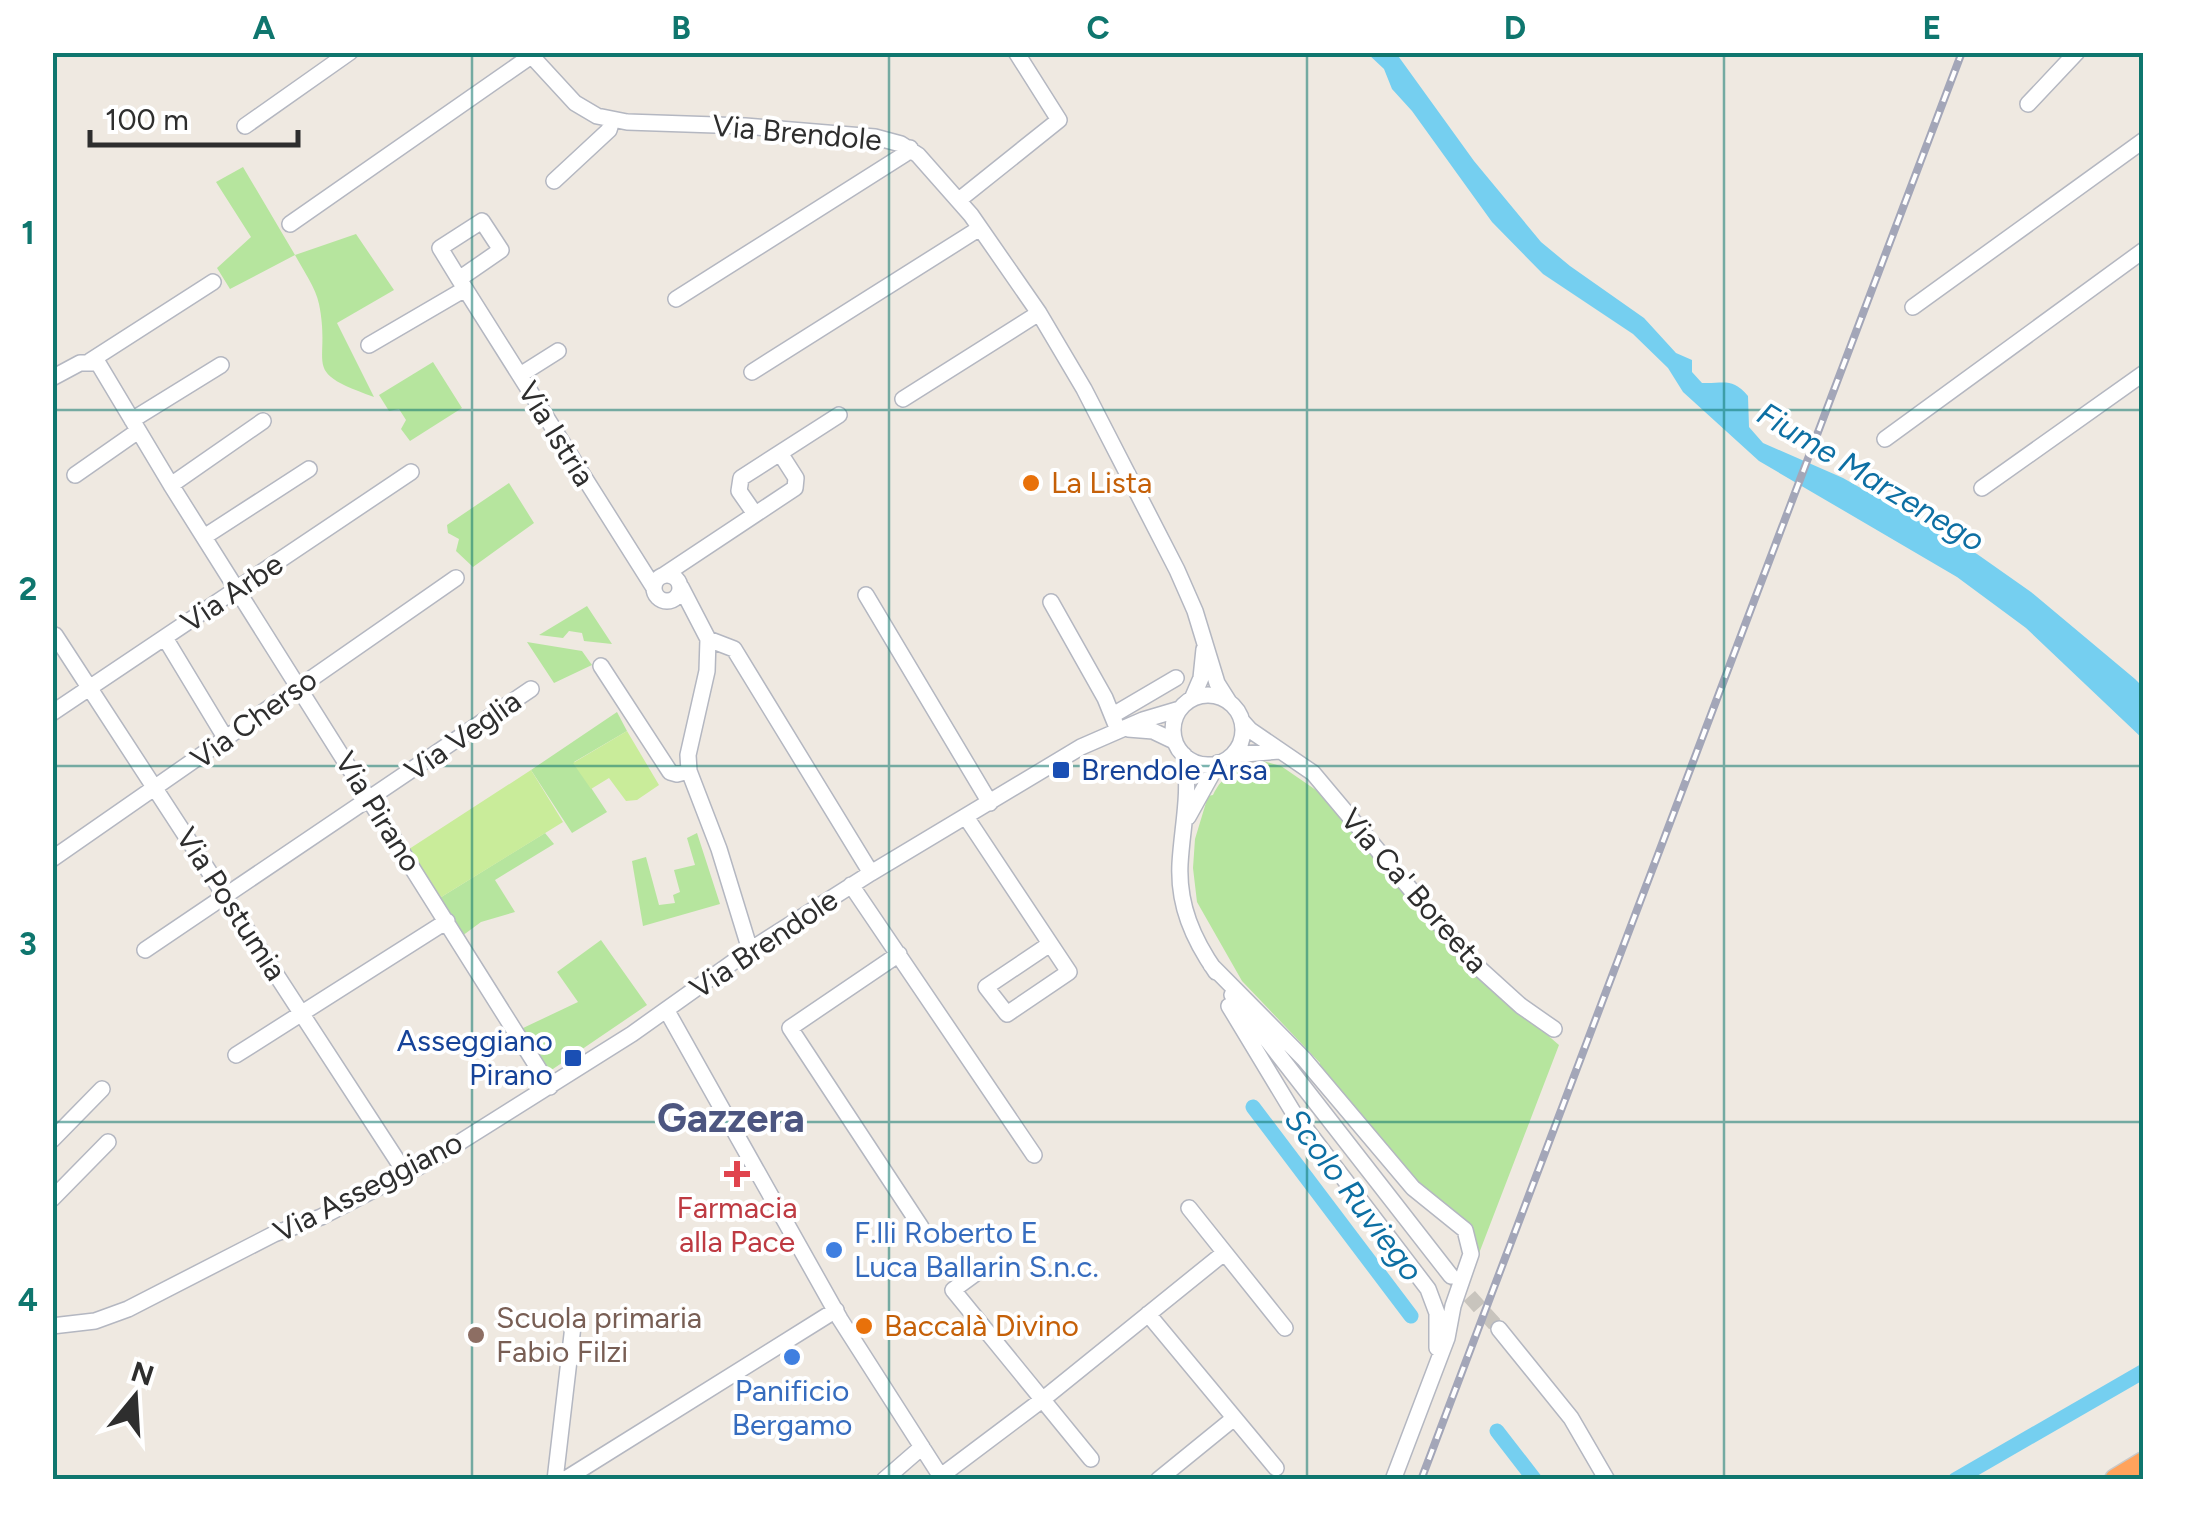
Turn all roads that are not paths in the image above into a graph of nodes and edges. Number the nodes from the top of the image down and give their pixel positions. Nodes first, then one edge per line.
1 (350, 52) edge
2 (1016, 52) edge
3 (2077, 52) edge
4 (529, 54) edge
5 (2028, 104) dead end
6 (612, 120) junction
7 (245, 126) dead end
8 (2144, 140) edge
9 (910, 148) junction
10 (554, 181) dead end
11 (959, 200) junction
12 (290, 224) dead end
13 (980, 228) junction
14 (2144, 250) edge
15 (213, 282) dead end
16 (676, 299) dead end
17 (1913, 307) dead end
18 (1038, 313) junction
19 (369, 344) dead end
20 (558, 351) dead end
21 (90, 361) junction
22 (221, 364) dead end
23 (752, 372) dead end
24 (2144, 374) edge
25 (520, 375) junction
26 (52, 378) edge
27 (904, 398) dead end
28 (839, 416) dead end
29 (262, 421) dead end
30 (135, 426) junction
31 (1884, 438) dead end
32 (780, 453) junction
33 (309, 469) dead end
34 (411, 472) dead end
35 (76, 475) dead end
36 (171, 486) junction
37 (1982, 488) dead end
38 (755, 514) junction
39 (204, 537) junction
40 (456, 578) dead end
41 (659, 582) junction
42 (680, 587) junction
43 (238, 590) junction
44 (866, 595) dead end
45 (1051, 602) dead end
46 (55, 635) dead end
47 (165, 638) junction
48 (708, 639) junction
49 (1204, 640) junction
50 (601, 666) dead end
51 (1176, 678) dead end
52 (299, 686) junction
53 (91, 688) junction
54 (531, 689) dead end
55 (1229, 702) junction
56 (1186, 704) junction
57 (52, 713) edge
58 (1242, 720) junction
59 (1118, 725) junction
60 (226, 738) junction
61 (1174, 741) junction
62 (1279, 751) junction
63 (1184, 756) junction
64 (1225, 759) junction
65 (689, 771) junction
66 (156, 789) junction
67 (370, 800) junction
68 (990, 803) junction
69 (966, 818) junction
70 (1187, 820) junction
71 (52, 859) edge
72 (870, 873) junction
73 (851, 885) junction
74 (226, 896) junction
75 (447, 921) junction
76 (1050, 944) junction
77 (145, 950) dead end
78 (750, 950) junction
79 (899, 954) junction
80 (1211, 965) junction
81 (666, 1011) junction
82 (303, 1012) junction
83 (1554, 1029) dead end
84 (236, 1056) dead end
85 (550, 1087) junction
86 (102, 1089) dead end
87 (52, 1140) edge
88 (108, 1142) dead end
89 (1034, 1155) dead end
90 (406, 1174) junction
91 (52, 1199) edge
92 (1190, 1208) dead end
93 (922, 1227) dead end
94 (1224, 1253) junction
95 (979, 1271) dead end
96 (1452, 1276) tunnel mouth
97 (836, 1310) junction
98 (1148, 1314) junction
99 (52, 1326) edge
100 (573, 1326) dead end
101 (1285, 1328) dead end
102 (1499, 1329) tunnel mouth
103 (1437, 1362) junction
104 (1042, 1400) junction
105 (1233, 1419) junction
106 (922, 1447) junction
107 (1091, 1459) dead end
108 (2144, 1464) edge
109 (1276, 1468) dead end
110 (942, 1478) edge
111 (555, 1480) edge
112 (564, 1480) edge
113 (884, 1480) edge
114 (1158, 1480) edge
115 (1393, 1480) edge
116 (1606, 1480) edge
117 (2116, 1480) edge

1 - 7 street
2 - 11 street
3 - 5 street
4 - 6 street, Via Brendole
4 - 12 street
6 - 9 street, Via Brendole
6 - 10 street
8 - 17 street
9 - 11 street, Via Brendole
9 - 16 street
11 - 13 street, Via Brendole
13 - 18 street, Via Brendole
13 - 23 street
14 - 31 street
15 - 21 street
18 - 27 street
18 - 49 street, Via Brendole
19 - 25 street, Via Istria
20 - 25 street
21 - 26 street
21 - 30 street, Via Pirano
22 - 30 street
24 - 37 street
25 - 41 street, Via Istria
28 - 32 street
29 - 36 street
30 - 35 street
30 - 36 street, Via Pirano
32 - 38 street
32 - 38 street
33 - 39 street
34 - 43 street, Via Arbe
36 - 39 street, Via Pirano
38 - 41 street
39 - 43 street, Via Pirano
40 - 52 street, Via Cherso
41 - 42 street, Via Istria
41 - 42 street
42 - 48 street, Via Istria
43 - 47 street, Via Arbe
43 - 52 street, Via Pirano
44 - 68 street
45 - 59 street
46 - 53 street, Via Postumia
47 - 53 street, Via Arbe
47 - 60 street
48 - 65 street
48 - 72 street
49 - 55 street, Via Brendole
49 - 56 street, Via Brendole
50 - 65 street
51 - 59 street
52 - 60 street, Via Cherso
52 - 67 street, Via Pirano
53 - 57 street, Via Arbe
53 - 66 street, Via Postumia
54 - 67 street, Via Veglia
55 - 56 street
55 - 58 street
56 - 59 street, Via Brendole
56 - 61 street
58 - 62 street, Via Ca' Boreeta
58 - 64 street
59 - 61 street
59 - 68 street, Via Brendole
60 - 66 street, Via Cherso
61 - 63 street
62 - 64 street
62 - 83 street, Via Ca' Boreeta
63 - 64 street
63 - 70 street
64 - 70 street
65 - 78 street
66 - 71 street, Via Cherso
66 - 74 street, Via Postumia
67 - 74 street, Via Veglia
67 - 75 street, Via Pirano
68 - 69 street, Via Brendole
69 - 72 street, Via Brendole
69 - 76 street
70 - 80 street
72 - 73 street, Via Brendole
73 - 78 street, Via Brendole
73 - 79 street
74 - 77 street, Via Veglia
74 - 82 street, Via Postumia
75 - 82 street
75 - 85 street, Via Pirano
76 - 76 street
78 - 81 street, Via Brendole
79 - 89 street
79 - 93 street
80 - 96 street
80 - 103 street
80 - 103 street
81 - 85 street, Via Asseggiano
81 - 97 street
82 - 84 street
82 - 90 street, Via Postumia
85 - 90 street, Via Asseggiano
86 - 87 street
88 - 91 street
90 - 99 street, Via Asseggiano
92 - 94 street
94 - 98 street
94 - 101 street
95 - 104 street
97 - 106 street
97 - 112 street
98 - 104 street
98 - 105 street
100 - 111 street
102 - 116 street
103 - 115 street
104 - 107 street
104 - 110 street
105 - 109 street
105 - 114 street
106 - 110 street
106 - 113 street
108 - 117 highway

